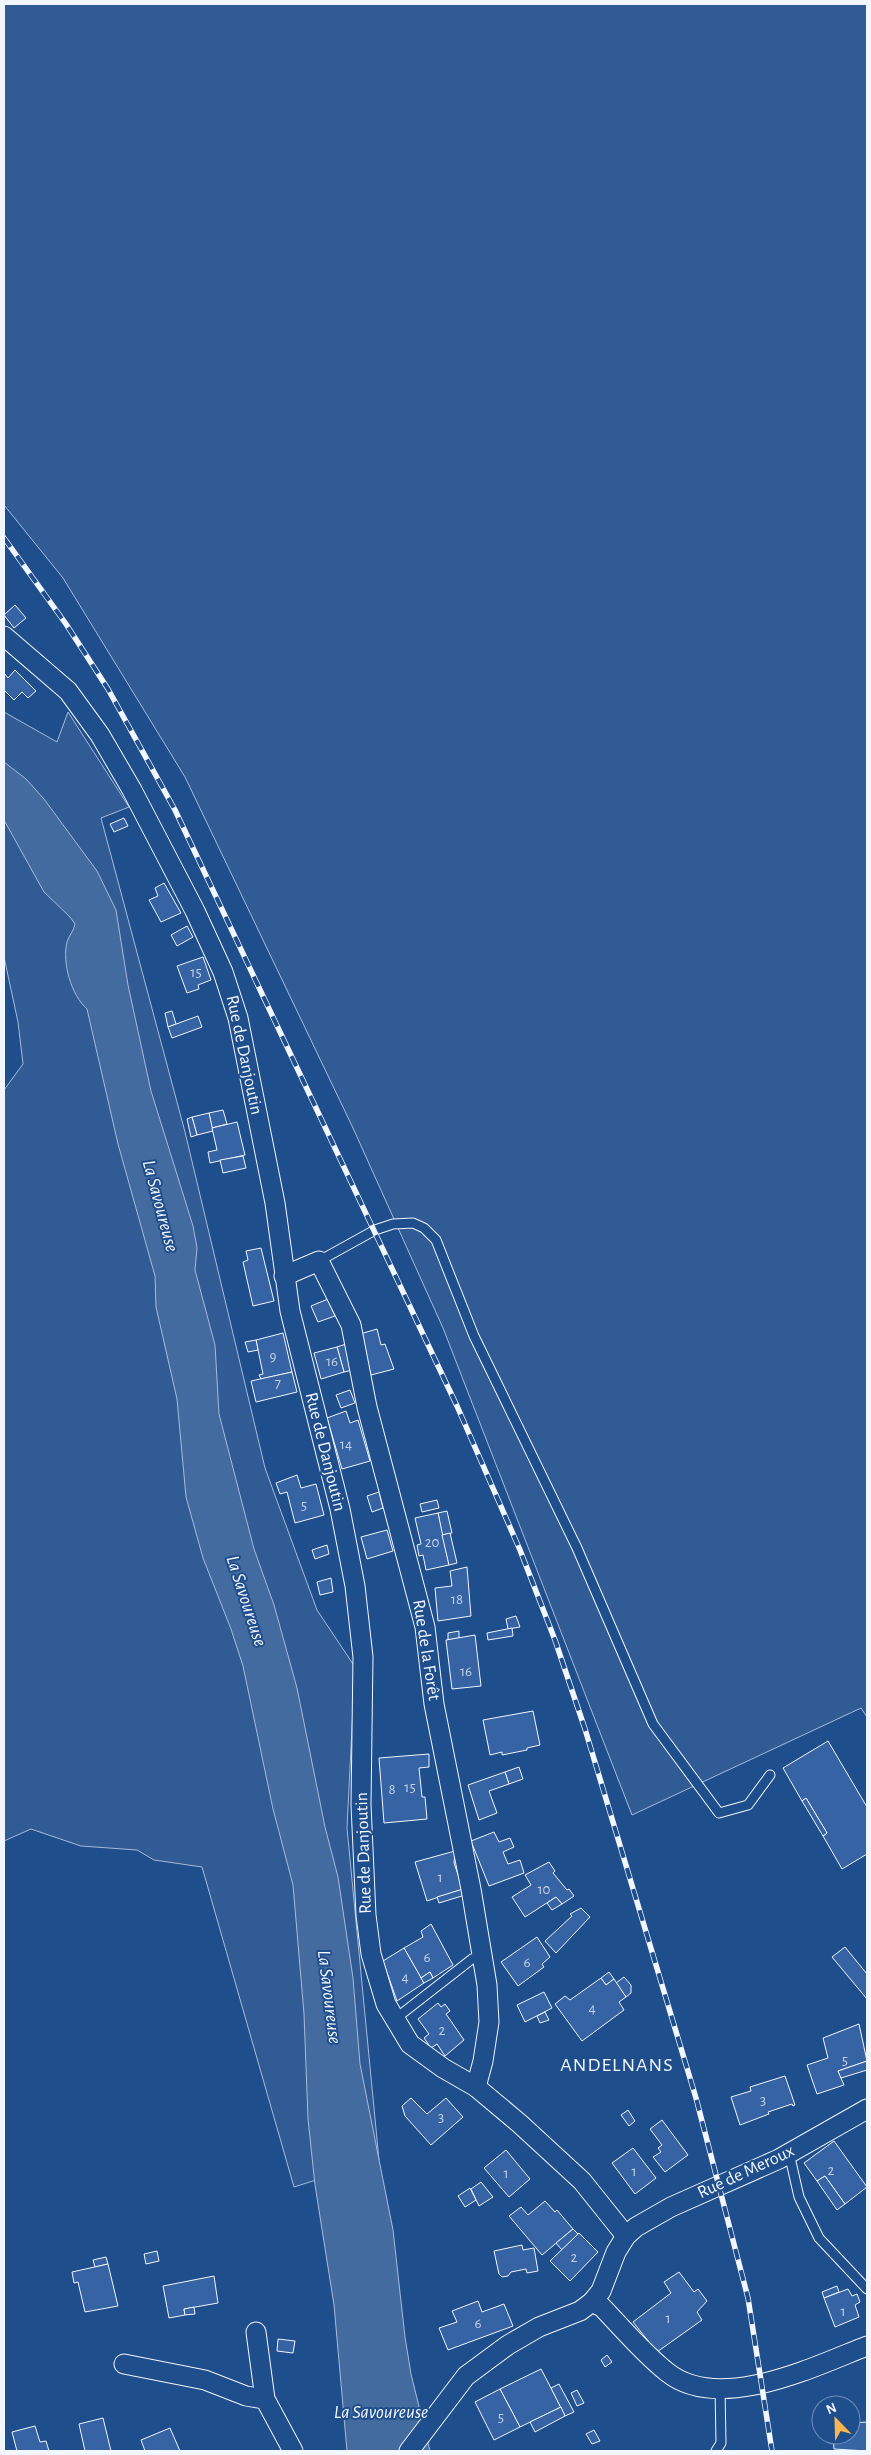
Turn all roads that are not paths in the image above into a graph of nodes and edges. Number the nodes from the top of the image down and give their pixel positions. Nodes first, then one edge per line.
1 (4, 636) edge
2 (319, 1261) junction
3 (284, 1276) junction
4 (770, 1774) dead end
5 (482, 1955) junction
6 (395, 2019) junction
7 (476, 2087) junction
8 (867, 2109) edge
9 (789, 2153) junction
10 (626, 2236) junction
11 (867, 2290) edge
12 (592, 2302) junction
13 (256, 2332) dead end
14 (867, 2346) edge
15 (124, 2364) dead end
16 (720, 2388) junction
17 (264, 2400) junction
18 (293, 2451) edge
19 (409, 2451) edge
20 (716, 2451) edge

1 - 3 street, Rue de Danjoutin
2 - 3 street
2 - 4 lane
2 - 5 street, Rue de la Forêt
3 - 6 street, Rue de Danjoutin
5 - 6 lane
5 - 7 street, Rue de la Forêt
6 - 7 street, Rue de Danjoutin
7 - 10 street, Rue de Danjoutin
8 - 9 street, Rue de Meroux
9 - 10 street, Rue de Meroux
9 - 11 lane
10 - 12 street
12 - 16 street
12 - 19 street
13 - 17 street
14 - 16 street
15 - 17 street
16 - 20 lane
17 - 18 street

